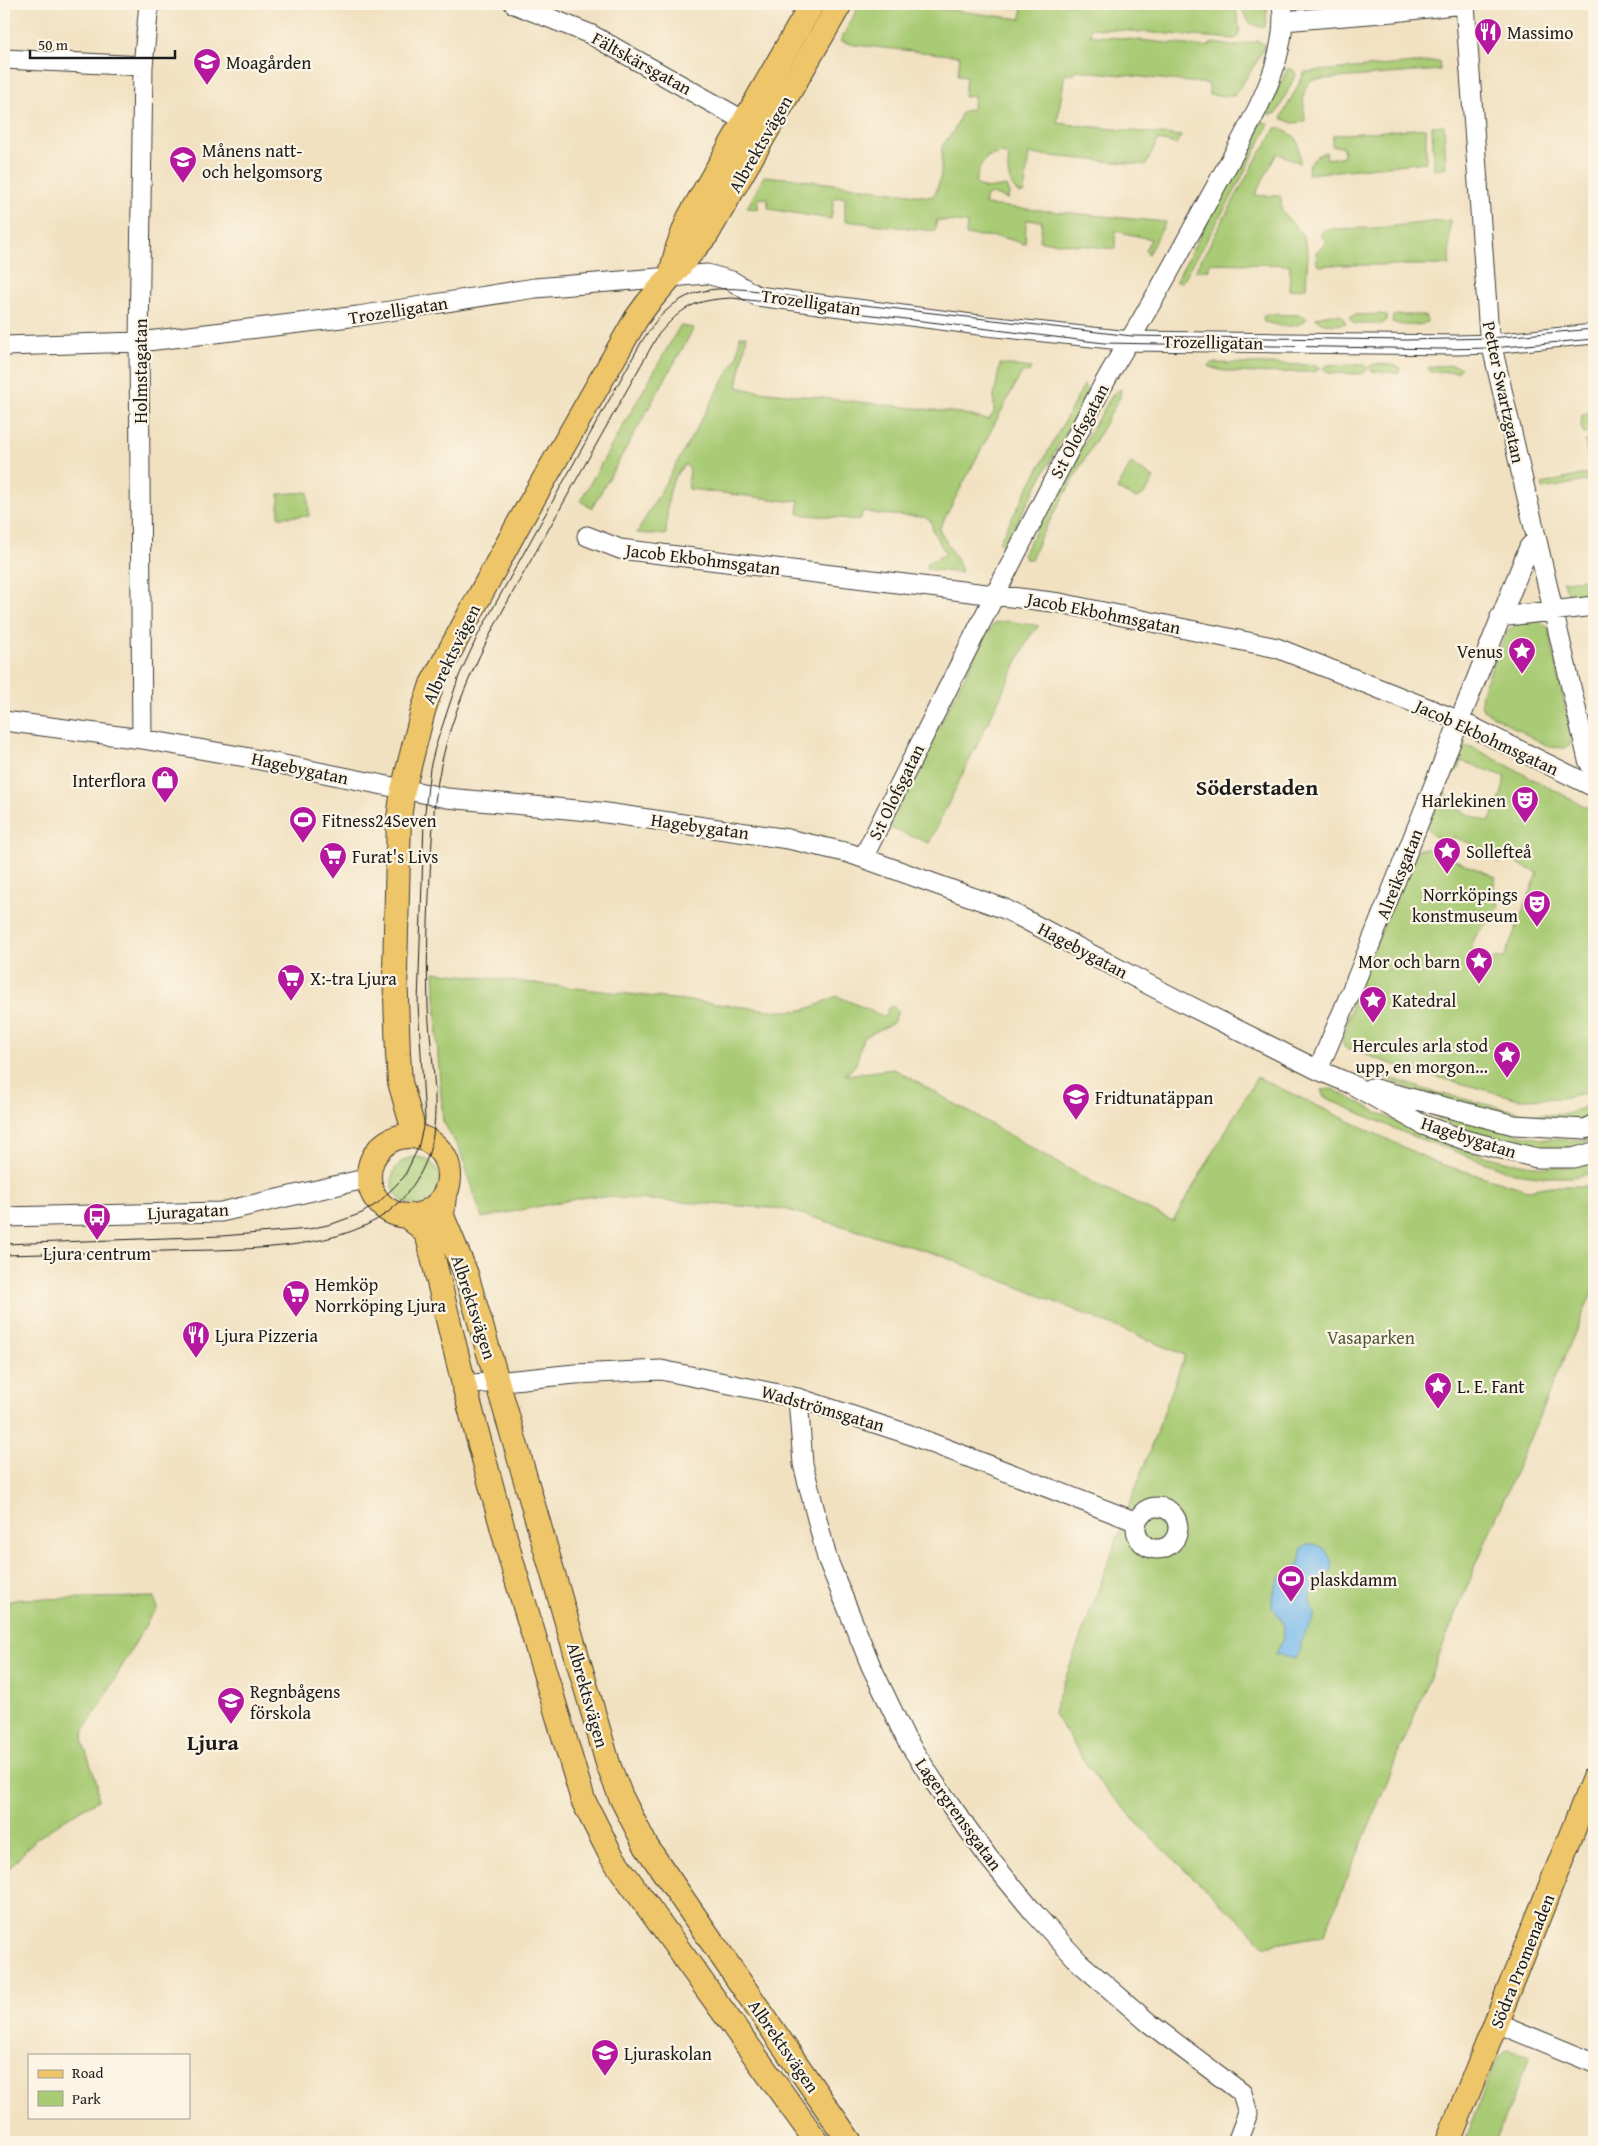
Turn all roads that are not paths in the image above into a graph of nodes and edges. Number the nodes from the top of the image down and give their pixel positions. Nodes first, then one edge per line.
1 (149, 4) edge
2 (514, 4) edge
3 (812, 4) edge
4 (840, 4) edge
5 (1463, 4) edge
6 (1282, 12) edge
7 (4, 59) edge
8 (142, 66) junction
9 (745, 122) junction
10 (766, 133) junction
11 (671, 277) junction
12 (1594, 334) edge
13 (1130, 341) junction
14 (139, 342) junction
15 (1491, 344) junction
16 (4, 346) edge
17 (587, 536) dead end
18 (1536, 540) junction
19 (994, 594) junction
20 (1594, 606) edge
21 (1554, 610) junction
22 (1500, 617) junction
23 (1460, 720) junction
24 (4, 721) edge
25 (142, 739) junction
26 (1594, 772) edge
27 (1594, 787) edge
28 (403, 790) junction
29 (863, 858) junction
30 (1318, 1070) junction
31 (400, 1082) junction
32 (1351, 1084) junction
33 (1594, 1124) edge
34 (415, 1136) junction
35 (387, 1143) junction
36 (1594, 1152) edge
37 (369, 1178) junction
38 (444, 1195) junction
39 (4, 1217) edge
40 (409, 1218) junction
41 (497, 1381) junction
42 (464, 1385) junction
43 (798, 1398) junction
44 (1137, 1522) dead end
45 (1594, 1778) edge
46 (1497, 2023) junction
47 (1594, 2063) edge
48 (817, 2142) edge
49 (850, 2142) edge
50 (1237, 2142) edge
51 (1448, 2142) edge

1 - 8 street, Holmstagatan
2 - 9 street, Fältskärsgatan
3 - 9 main road, Albrektsvägen
4 - 10 main road, Albrektsvägen
5 - 6 street
5 - 15 street, Petter Swartzgatan
6 - 13 street, S:t Olofsgatan
7 - 8 street
8 - 14 street, Holmstagatan
9 - 10 street, Fältskärsgatan
9 - 11 main road, Albrektsvägen
10 - 11 main road, Albrektsvägen
11 - 13 street, Trozelligatan
11 - 14 street, Trozelligatan
11 - 28 main road, Albrektsvägen
12 - 15 street, Trozelligatan
13 - 15 street, Trozelligatan
13 - 19 street, S:t Olofsgatan
14 - 16 street, Trozelligatan
14 - 25 street, Holmstagatan
15 - 18 street, Petter Swartzgatan
17 - 19 street, Jacob Ekbohmsgatan
18 - 21 street, Petter Swartzgatan
18 - 22 street, Alreiksgatan
19 - 23 street, Jacob Ekbohmsgatan
19 - 29 street, S:t Olofsgatan
20 - 21 street
21 - 22 street
21 - 26 street, Petter Swartzgatan
22 - 23 street, Alreiksgatan
23 - 27 street, Jacob Ekbohmsgatan
23 - 30 street, Alreiksgatan
24 - 25 street, Hagebygatan
25 - 28 street, Hagebygatan
28 - 29 street, Hagebygatan
28 - 31 main road, Albrektsvägen
29 - 30 street, Hagebygatan
30 - 32 street, Hagebygatan
31 - 34 main road, Albrektsvägen
31 - 35 main road, Albrektsvägen
32 - 33 street, Hagebygatan
32 - 36 street, Hagebygatan
34 - 35 main road
34 - 38 main road
35 - 37 main road
37 - 39 street, Ljuragatan
37 - 40 main road
38 - 40 main road
38 - 41 main road, Albrektsvägen
40 - 42 main road, Albrektsvägen
41 - 42 street, Wadströmsgatan
41 - 43 street, Wadströmsgatan
41 - 49 main road, Albrektsvägen
42 - 48 main road, Albrektsvägen
43 - 44 street, Wadströmsgatan
43 - 50 street, Lagergrenssgatan
45 - 46 main road, Södra Promenaden
46 - 47 street
46 - 51 main road, Södra Promenaden

